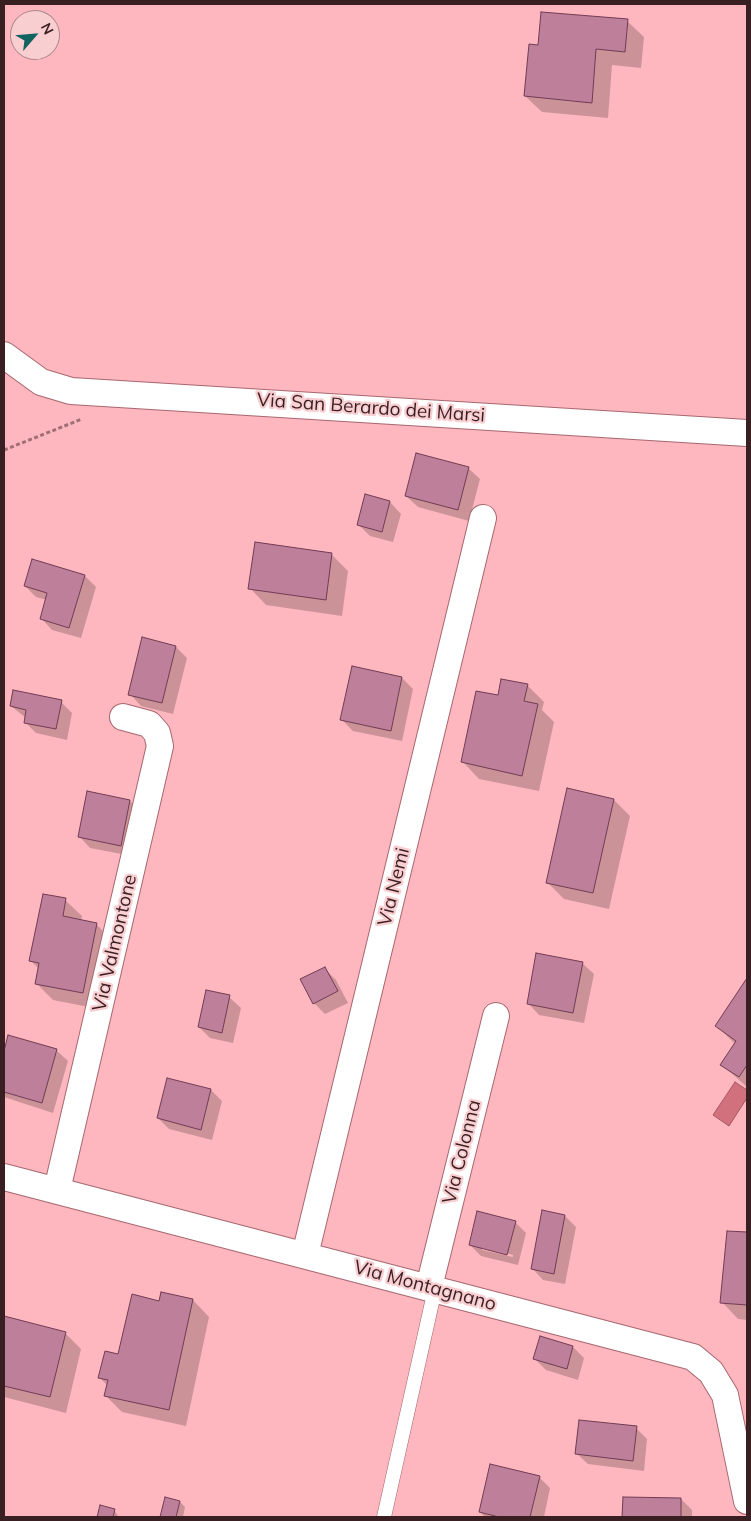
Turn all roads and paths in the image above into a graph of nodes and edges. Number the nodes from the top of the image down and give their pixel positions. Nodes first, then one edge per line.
1 (4, 355) edge
2 (86, 417) dead end
3 (747, 433) edge
4 (4, 450) edge
5 (483, 518) dead end
6 (123, 717) dead end
7 (496, 1016) dead end
8 (4, 1177) edge
9 (57, 1190) junction
10 (305, 1255) junction
11 (432, 1288) junction
12 (747, 1501) edge
13 (384, 1517) edge

1 - 3 street, Via San Berardo dei Marsi
2 - 4 path
5 - 10 street, Via Nemi
6 - 9 street, Via Valmontone
7 - 11 street, Via Colonna
8 - 9 street, Via Montagnano
9 - 10 street, Via Montagnano
10 - 11 street, Via Montagnano
11 - 12 street, Via Montagnano
11 - 13 lane

